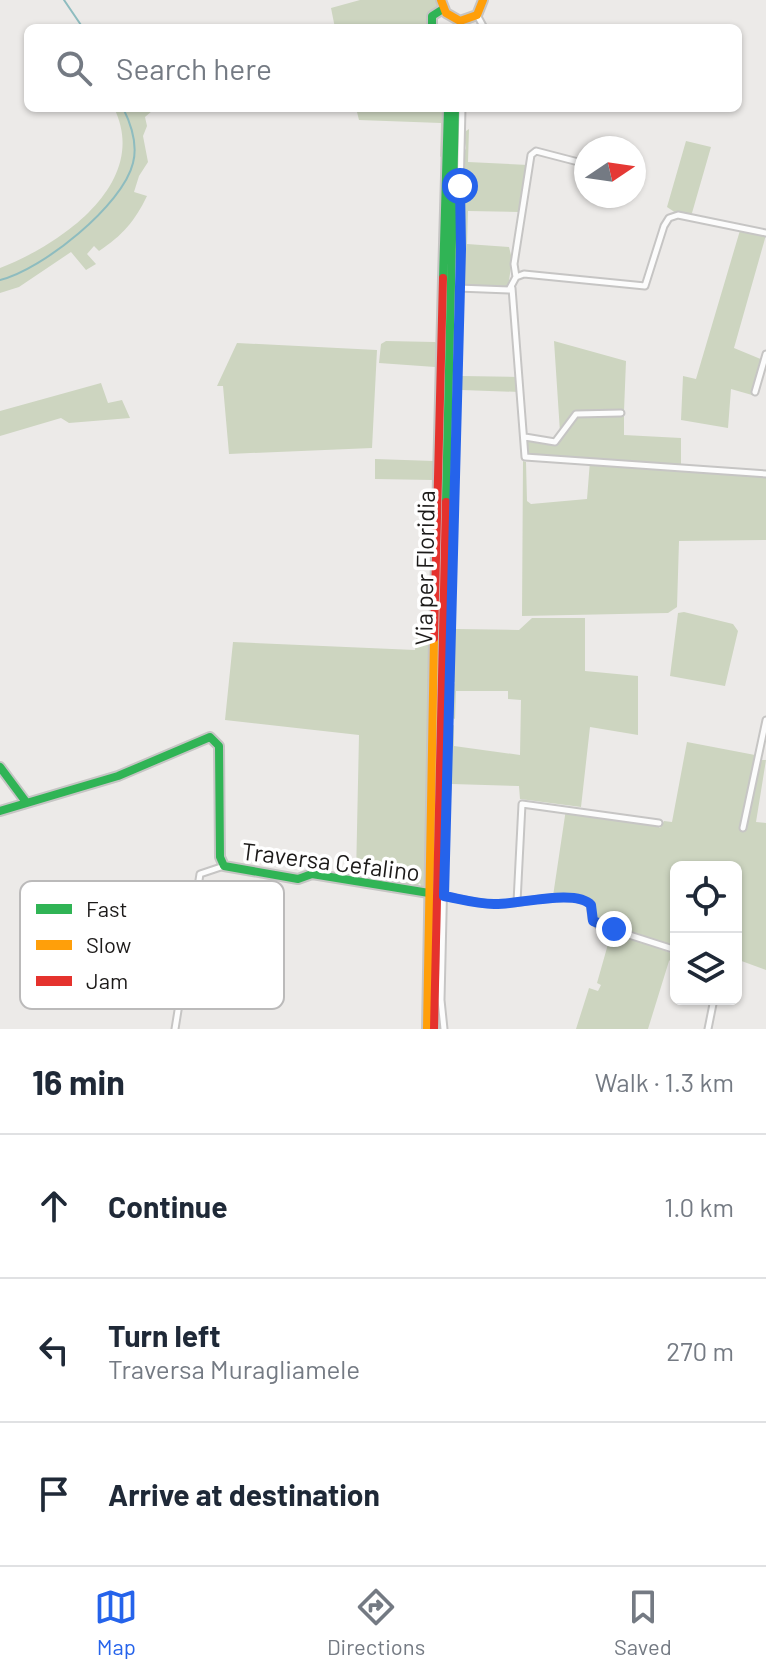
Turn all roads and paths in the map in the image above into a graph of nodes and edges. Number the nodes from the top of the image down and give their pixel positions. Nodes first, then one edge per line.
1 (483, 0) edge
2 (445, 8) edge
3 (474, 17) junction
4 (432, 24) edge
5 (467, 24) edge
6 (480, 24) edge
7 (448, 112) edge
8 (455, 112) edge
9 (462, 112) edge
10 (574, 161) edge
11 (766, 233) edge
12 (516, 277) junction
13 (458, 288) junction
14 (512, 288) junction
15 (766, 354) edge
16 (755, 392) dead end
17 (621, 413) dead end
18 (525, 437) junction
19 (766, 474) edge
20 (766, 720) edge
21 (0, 767) edge
22 (26, 802) junction
23 (0, 811) edge
24 (659, 823) dead end
25 (743, 828) dead end
26 (224, 866) junction
27 (199, 881) edge
28 (429, 893) junction
29 (444, 896) junction
30 (517, 902) junction
31 (670, 948) edge
32 (713, 1005) edge
33 (178, 1009) edge
34 (175, 1029) edge
35 (427, 1029) edge
36 (434, 1029) edge
37 (444, 1029) edge
38 (708, 1029) edge

1 - 3 street
2 - 3 street
2 - 4 street
3 - 5 street
3 - 6 street
7 - 28 street
8 - 36 street, Via per Floridia
9 - 13 street
10 - 12 street
11 - 12 street
12 - 14 street
13 - 14 street
13 - 29 street
14 - 18 street
15 - 16 street
17 - 18 street
18 - 19 street
20 - 25 street
21 - 22 street
22 - 23 street
22 - 26 street, Traversa Cefalino
24 - 30 street
26 - 27 street
26 - 28 street, Traversa Cefalino
28 - 35 street
29 - 30 street
29 - 37 street
30 - 31 street
32 - 38 street
33 - 34 street

